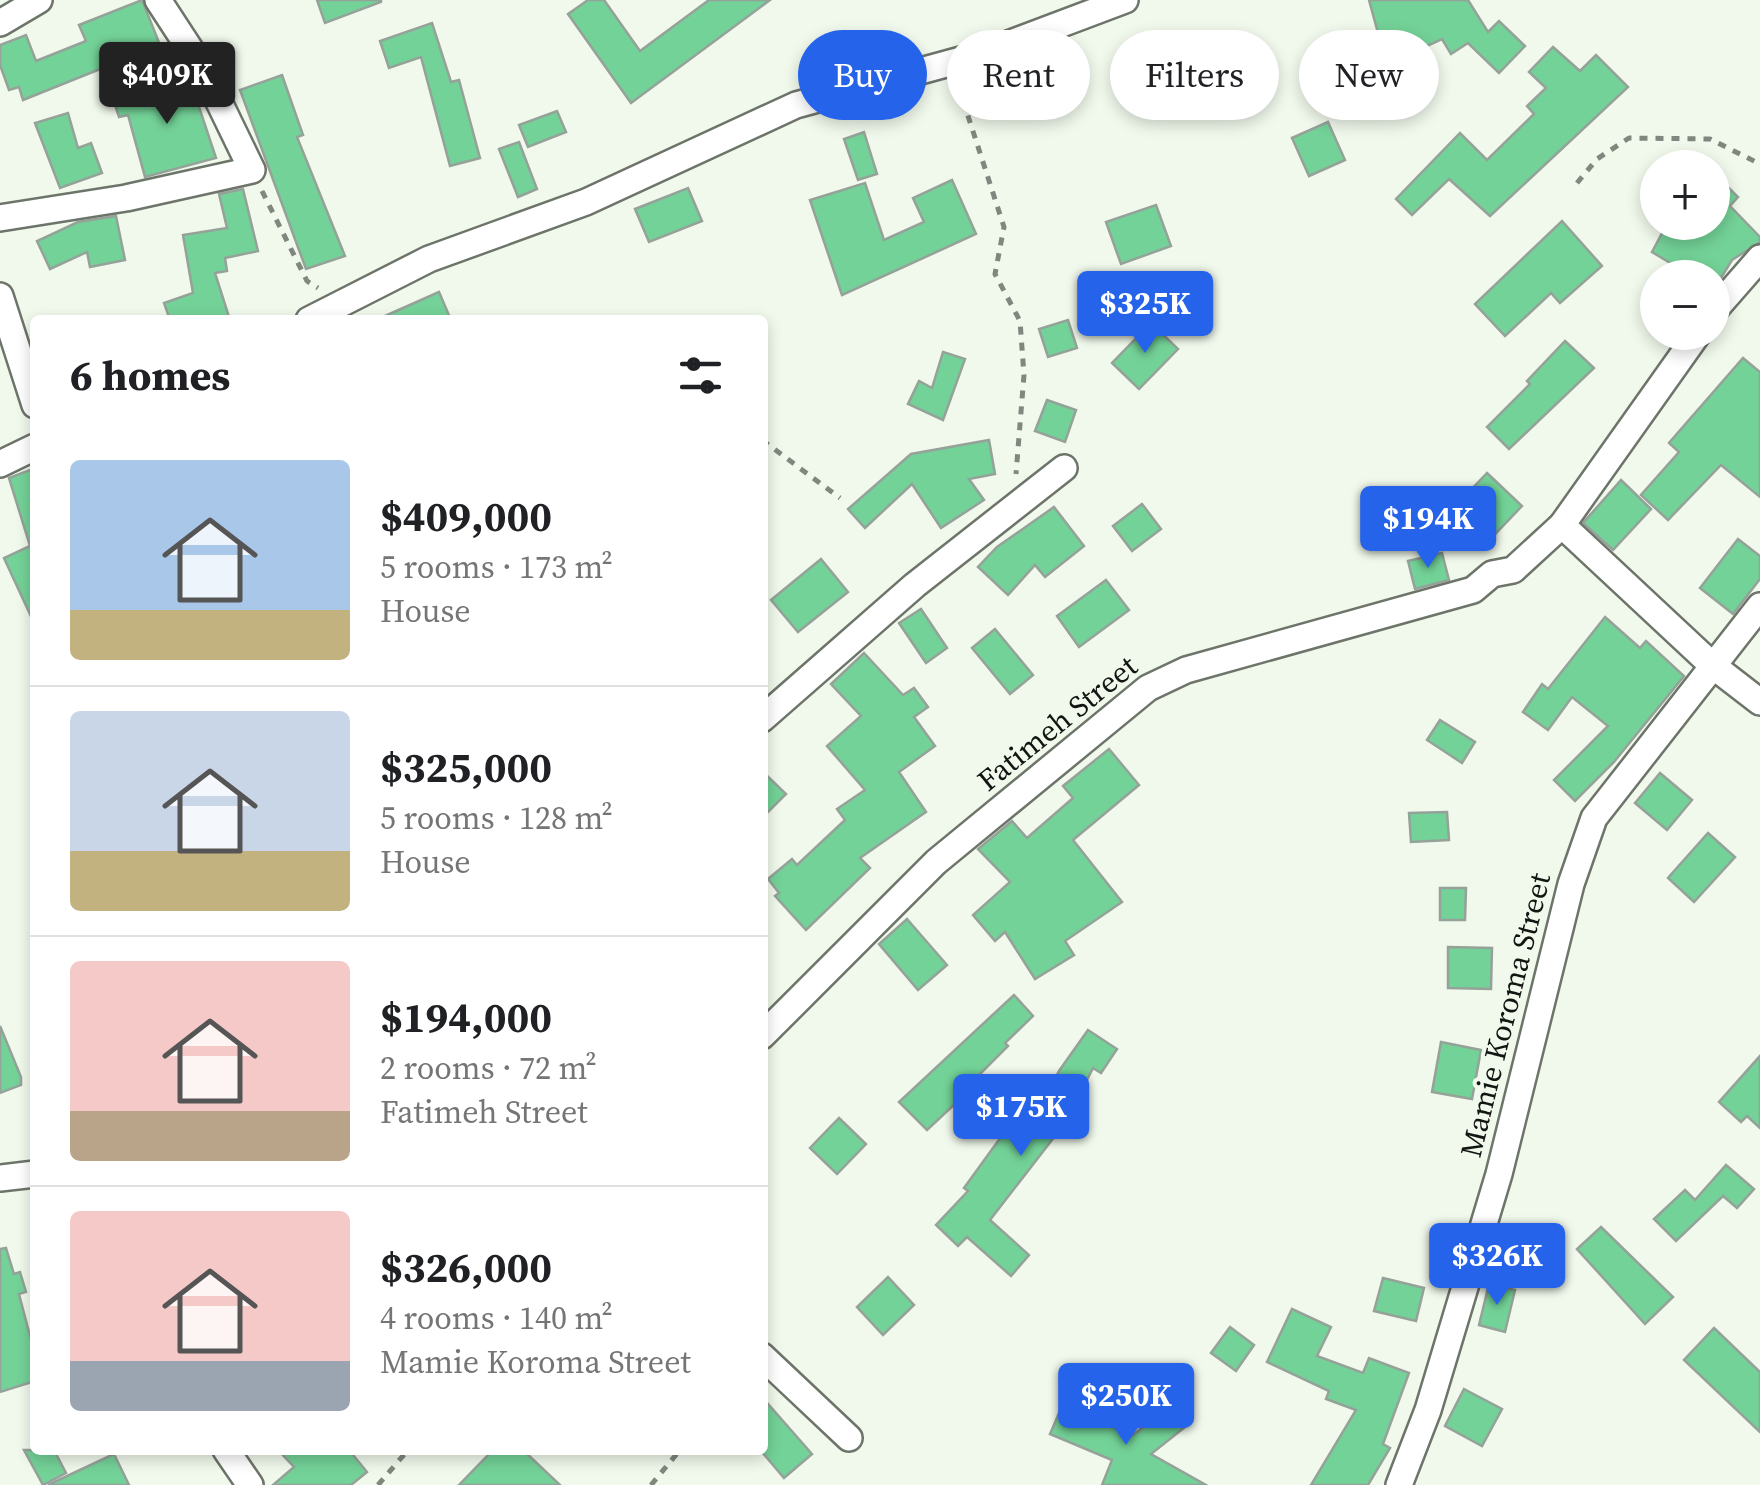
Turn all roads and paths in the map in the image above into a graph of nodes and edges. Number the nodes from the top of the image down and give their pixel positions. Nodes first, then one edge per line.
1 (39, 0) edge
2 (158, 0) edge
3 (1124, 0) edge
4 (0, 23) edge
5 (1042, 30) edge
6 (947, 64) edge
7 (969, 120) edge
8 (1760, 164) edge
9 (252, 170) junction
10 (1577, 183) dead end
11 (0, 218) edge
12 (1760, 258) edge
13 (1730, 292) edge
14 (0, 296) edge
15 (345, 302) junction
16 (319, 315) edge
17 (1685, 350) edge
18 (30, 389) edge
19 (768, 444) edge
20 (30, 445) edge
21 (0, 464) edge
22 (1064, 468) dead end
23 (840, 498) dead end
24 (1014, 506) junction
25 (1562, 525) junction
26 (1760, 606) edge
27 (1712, 665) junction
28 (1760, 702) edge
29 (768, 713) edge
30 (768, 1030) edge
31 (30, 1175) edge
32 (0, 1178) edge
33 (768, 1362) edge
34 (849, 1438) dead end
35 (229, 1455) edge
36 (404, 1455) edge
37 (676, 1455) edge
38 (250, 1485) edge
39 (378, 1485) edge
40 (651, 1485) edge
41 (1398, 1485) edge

1 - 4 street
2 - 9 street
3 - 5 street
6 - 15 street
7 - 24 path
8 - 10 path
9 - 11 street
9 - 15 path
12 - 13 street
14 - 18 street
15 - 16 street
17 - 25 street, Fatimeh Street
19 - 23 path
20 - 21 street
22 - 24 street
24 - 29 street
25 - 27 street
25 - 30 street, Fatimeh Street
26 - 27 street, Mamie Koroma Street
27 - 28 street
27 - 41 street, Mamie Koroma Street
31 - 32 street
33 - 34 street
35 - 38 street
36 - 39 path
37 - 40 path

